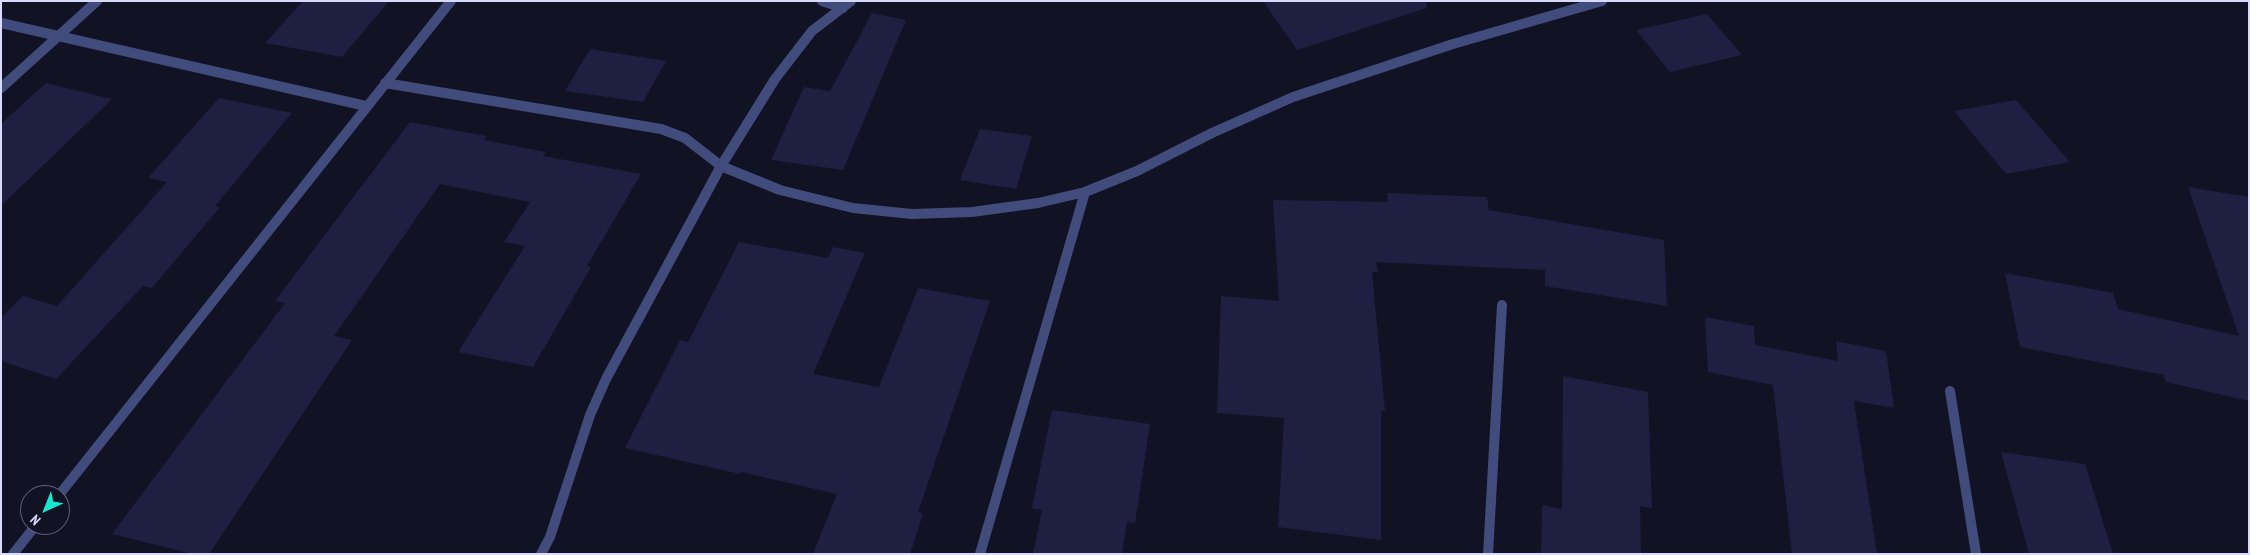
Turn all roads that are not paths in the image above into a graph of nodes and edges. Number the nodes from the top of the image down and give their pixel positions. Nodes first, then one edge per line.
1 (97, 1) edge
2 (451, 1) edge
3 (822, 1) edge
4 (852, 1) edge
5 (1602, 1) edge
6 (843, 8) junction
7 (1, 23) edge
8 (60, 36) junction
9 (384, 83) junction
10 (1, 88) edge
11 (366, 106) junction
12 (721, 166) junction
13 (1085, 192) junction
14 (1502, 306) dead end
15 (1950, 391) dead end
16 (67, 485) edge
17 (28, 535) edge
18 (13, 554) edge
19 (541, 554) edge
20 (980, 554) edge
21 (1488, 554) edge
22 (1976, 554) edge

1 - 8 street
2 - 9 street
3 - 6 street
4 - 6 street
5 - 13 street
6 - 12 street
7 - 8 street
8 - 10 street
8 - 11 street
9 - 11 street
9 - 12 street
11 - 16 street
12 - 13 street
12 - 19 street
13 - 20 street
14 - 21 street
15 - 22 street
17 - 18 street

